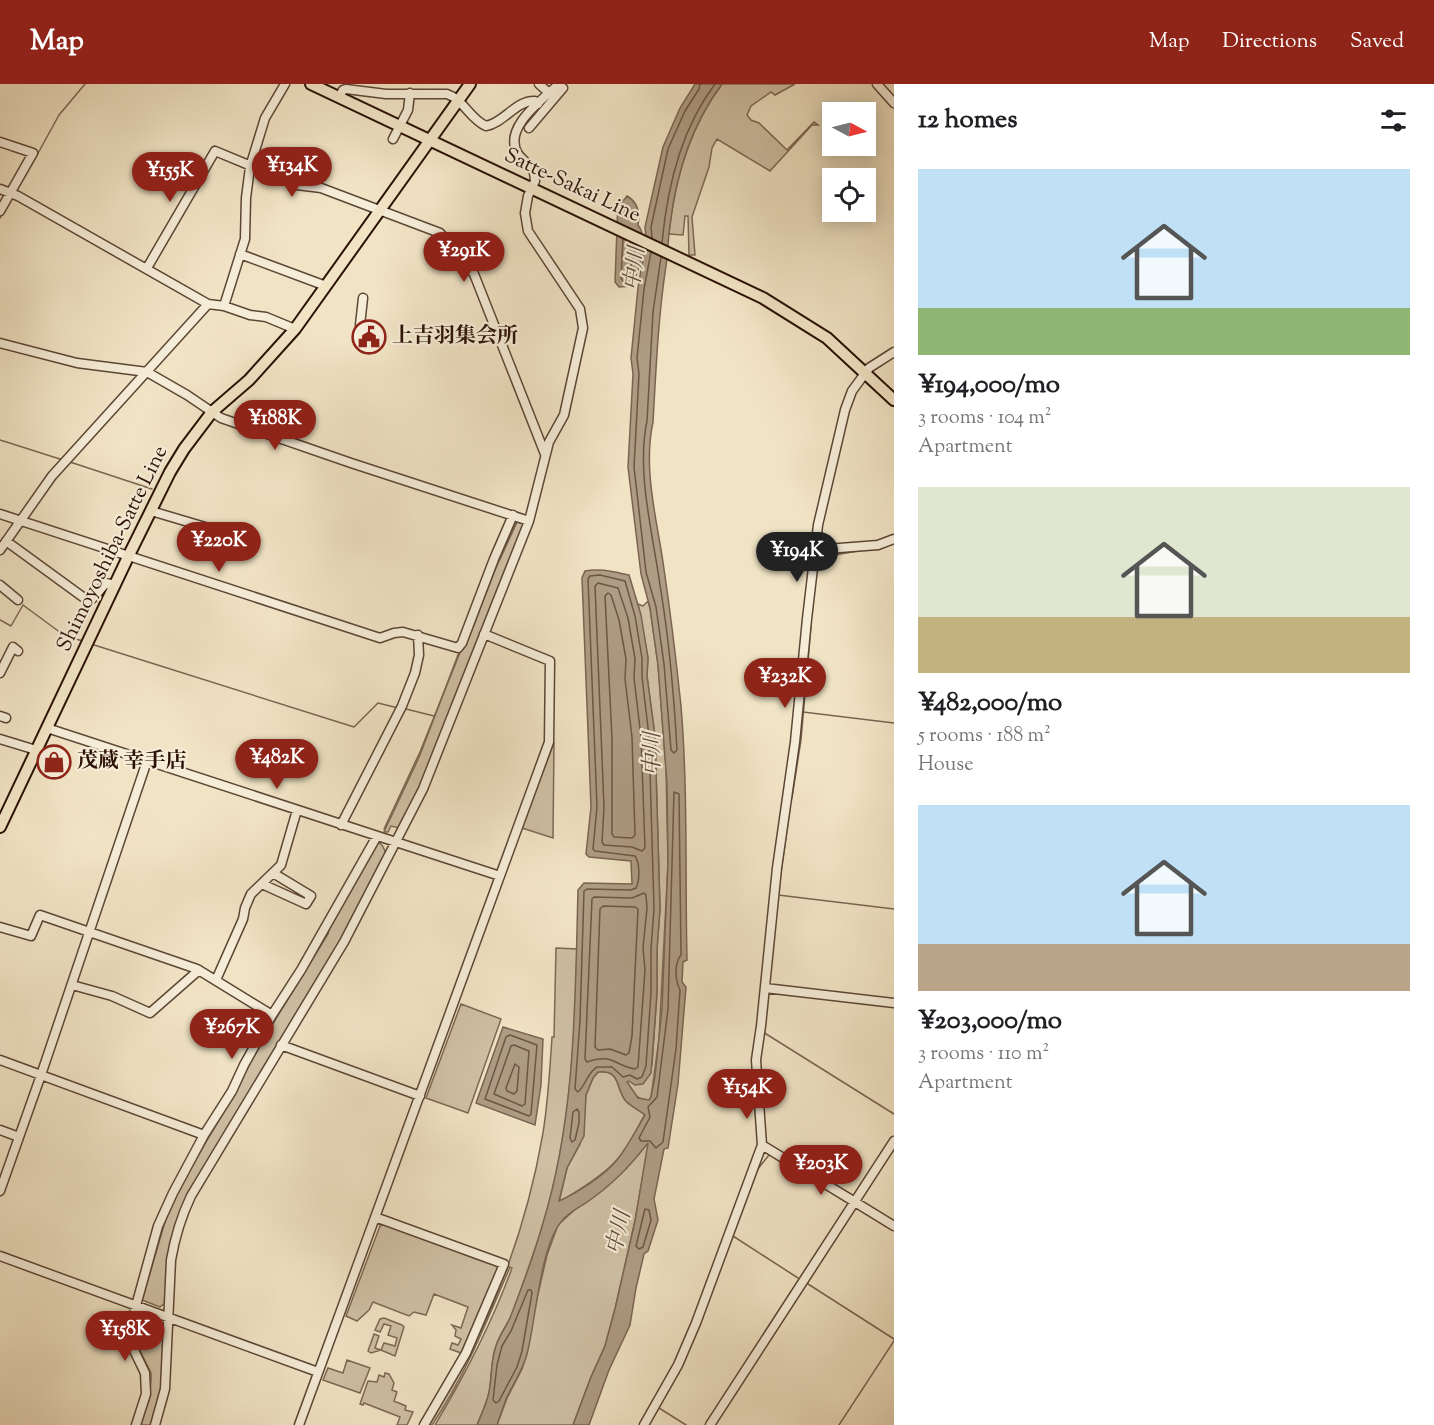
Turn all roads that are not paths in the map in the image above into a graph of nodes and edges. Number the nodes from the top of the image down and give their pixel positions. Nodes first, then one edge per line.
1 (285, 84) edge
2 (310, 84) edge
3 (470, 84) edge
4 (539, 84) edge
5 (877, 84) edge
6 (561, 86) edge
7 (367, 88) edge
8 (426, 88) edge
9 (410, 93) junction
10 (549, 93) junction
11 (339, 97) junction
12 (458, 101) junction
13 (894, 103) edge
14 (538, 104) junction
15 (400, 126) junction
16 (529, 128) dead end
17 (393, 139) dead end
18 (430, 141) junction
19 (0, 142) edge
20 (250, 167) junction
21 (532, 188) junction
22 (0, 189) edge
23 (10, 192) junction
24 (381, 210) junction
25 (0, 211) edge
26 (240, 254) junction
27 (147, 268) junction
28 (326, 286) junction
29 (363, 298) dead end
30 (208, 304) junction
31 (224, 306) junction
32 (360, 326) dead end
33 (296, 329) junction
34 (0, 343) edge
35 (894, 352) edge
36 (147, 372) junction
37 (865, 372) junction
38 (894, 400) edge
39 (212, 412) junction
40 (545, 454) junction
41 (151, 512) junction
42 (0, 514) edge
43 (513, 515) junction
44 (22, 520) junction
45 (529, 521) junction
46 (212, 528) dead end
47 (894, 539) edge
48 (6, 542) junction
49 (0, 550) edge
50 (814, 550) junction
51 (128, 557) junction
52 (0, 585) edge
53 (115, 585) junction
54 (18, 600) dead end
55 (484, 634) junction
56 (418, 635) junction
57 (18, 651) dead end
58 (0, 673) edge
59 (47, 728) junction
60 (0, 739) edge
61 (36, 750) junction
62 (147, 761) junction
63 (297, 810) junction
64 (341, 825) junction
65 (0, 826) edge
66 (377, 836) junction
67 (396, 842) junction
68 (273, 873) junction
69 (500, 876) junction
70 (262, 884) junction
71 (0, 927) edge
72 (90, 931) junction
73 (200, 970) junction
74 (216, 980) junction
75 (72, 985) junction
76 (765, 988) junction
77 (894, 1003) edge
78 (272, 1015) junction
79 (281, 1045) junction
80 (0, 1060) edge
81 (41, 1075) junction
82 (420, 1096) junction
83 (0, 1130) edge
84 (204, 1135) junction
85 (19, 1137) junction
86 (894, 1141) edge
87 (762, 1145) junction
88 (0, 1191) edge
89 (855, 1202) junction
90 (375, 1217) junction
91 (894, 1226) edge
92 (0, 1256) edge
93 (136, 1305) junction
94 (169, 1317) junction
95 (318, 1372) junction
96 (136, 1425) edge
97 (155, 1425) edge
98 (299, 1425) edge
99 (424, 1425) edge
100 (644, 1425) edge
101 (710, 1425) edge

1 - 20 street
2 - 11 main road, Satte-Sakai Line
3 - 12 main road, Shimoyoshiba-Satte Line
4 - 10 street
5 - 13 street
6 - 10 street
6 - 16 street
7 - 9 street
7 - 11 street
8 - 9 street
8 - 12 street
9 - 15 street
10 - 14 street
11 - 15 main road, Satte-Sakai Line
12 - 14 street
12 - 18 main road, Shimoyoshiba-Satte Line
14 - 21 street
15 - 17 street
15 - 18 main road, Satte-Sakai Line
18 - 21 main road, Satte-Sakai Line
18 - 24 main road, Shimoyoshiba-Satte Line
19 - 23 street
20 - 24 street
20 - 26 street
20 - 27 street
21 - 37 main road, Satte-Sakai Line
21 - 40 street
22 - 23 street
23 - 25 street
23 - 27 street
24 - 28 main road, Shimoyoshiba-Satte Line
24 - 40 street
26 - 28 street
26 - 31 street
27 - 30 street
28 - 33 main road, Shimoyoshiba-Satte Line
29 - 32 street
30 - 31 street
30 - 36 street
31 - 33 street
33 - 39 main road, Shimoyoshiba-Satte Line
34 - 36 street
35 - 37 street
36 - 39 street
36 - 44 street
37 - 38 main road, Satte-Sakai Line
37 - 50 street
39 - 41 main road, Shimoyoshiba-Satte Line
39 - 43 street
40 - 45 street
41 - 46 street
41 - 51 main road, Shimoyoshiba-Satte Line
42 - 44 street
43 - 45 street
43 - 56 street
44 - 48 street
44 - 51 street
45 - 55 street
47 - 50 street
48 - 49 street
48 - 53 street
50 - 76 street
51 - 53 main road, Shimoyoshiba-Satte Line
51 - 56 street
52 - 54 street
53 - 59 main road, Shimoyoshiba-Satte Line
55 - 67 street
55 - 69 street
56 - 64 street
57 - 58 street
59 - 61 main road, Shimoyoshiba-Satte Line
59 - 62 street
60 - 61 street
61 - 65 main road, Shimoyoshiba-Satte Line
62 - 63 street
62 - 72 street
63 - 64 street
63 - 68 street
64 - 66 street
66 - 67 street
66 - 78 street
67 - 69 street
67 - 79 street
68 - 70 street
68 - 70 street
69 - 82 street
70 - 74 street
71 - 72 street
72 - 73 street
72 - 75 street
73 - 74 street
73 - 75 street
74 - 78 street
75 - 81 street
76 - 77 street
76 - 87 street
78 - 84 street
79 - 82 street
79 - 94 street
80 - 81 street
81 - 84 street
81 - 85 street
82 - 90 street
83 - 85 street
84 - 93 street
85 - 88 street
86 - 89 street
87 - 89 street
87 - 100 street
89 - 91 street
89 - 101 street
90 - 95 street
90 - 99 street
92 - 93 street
93 - 94 street
93 - 96 street
94 - 95 street
94 - 97 street
95 - 98 street

